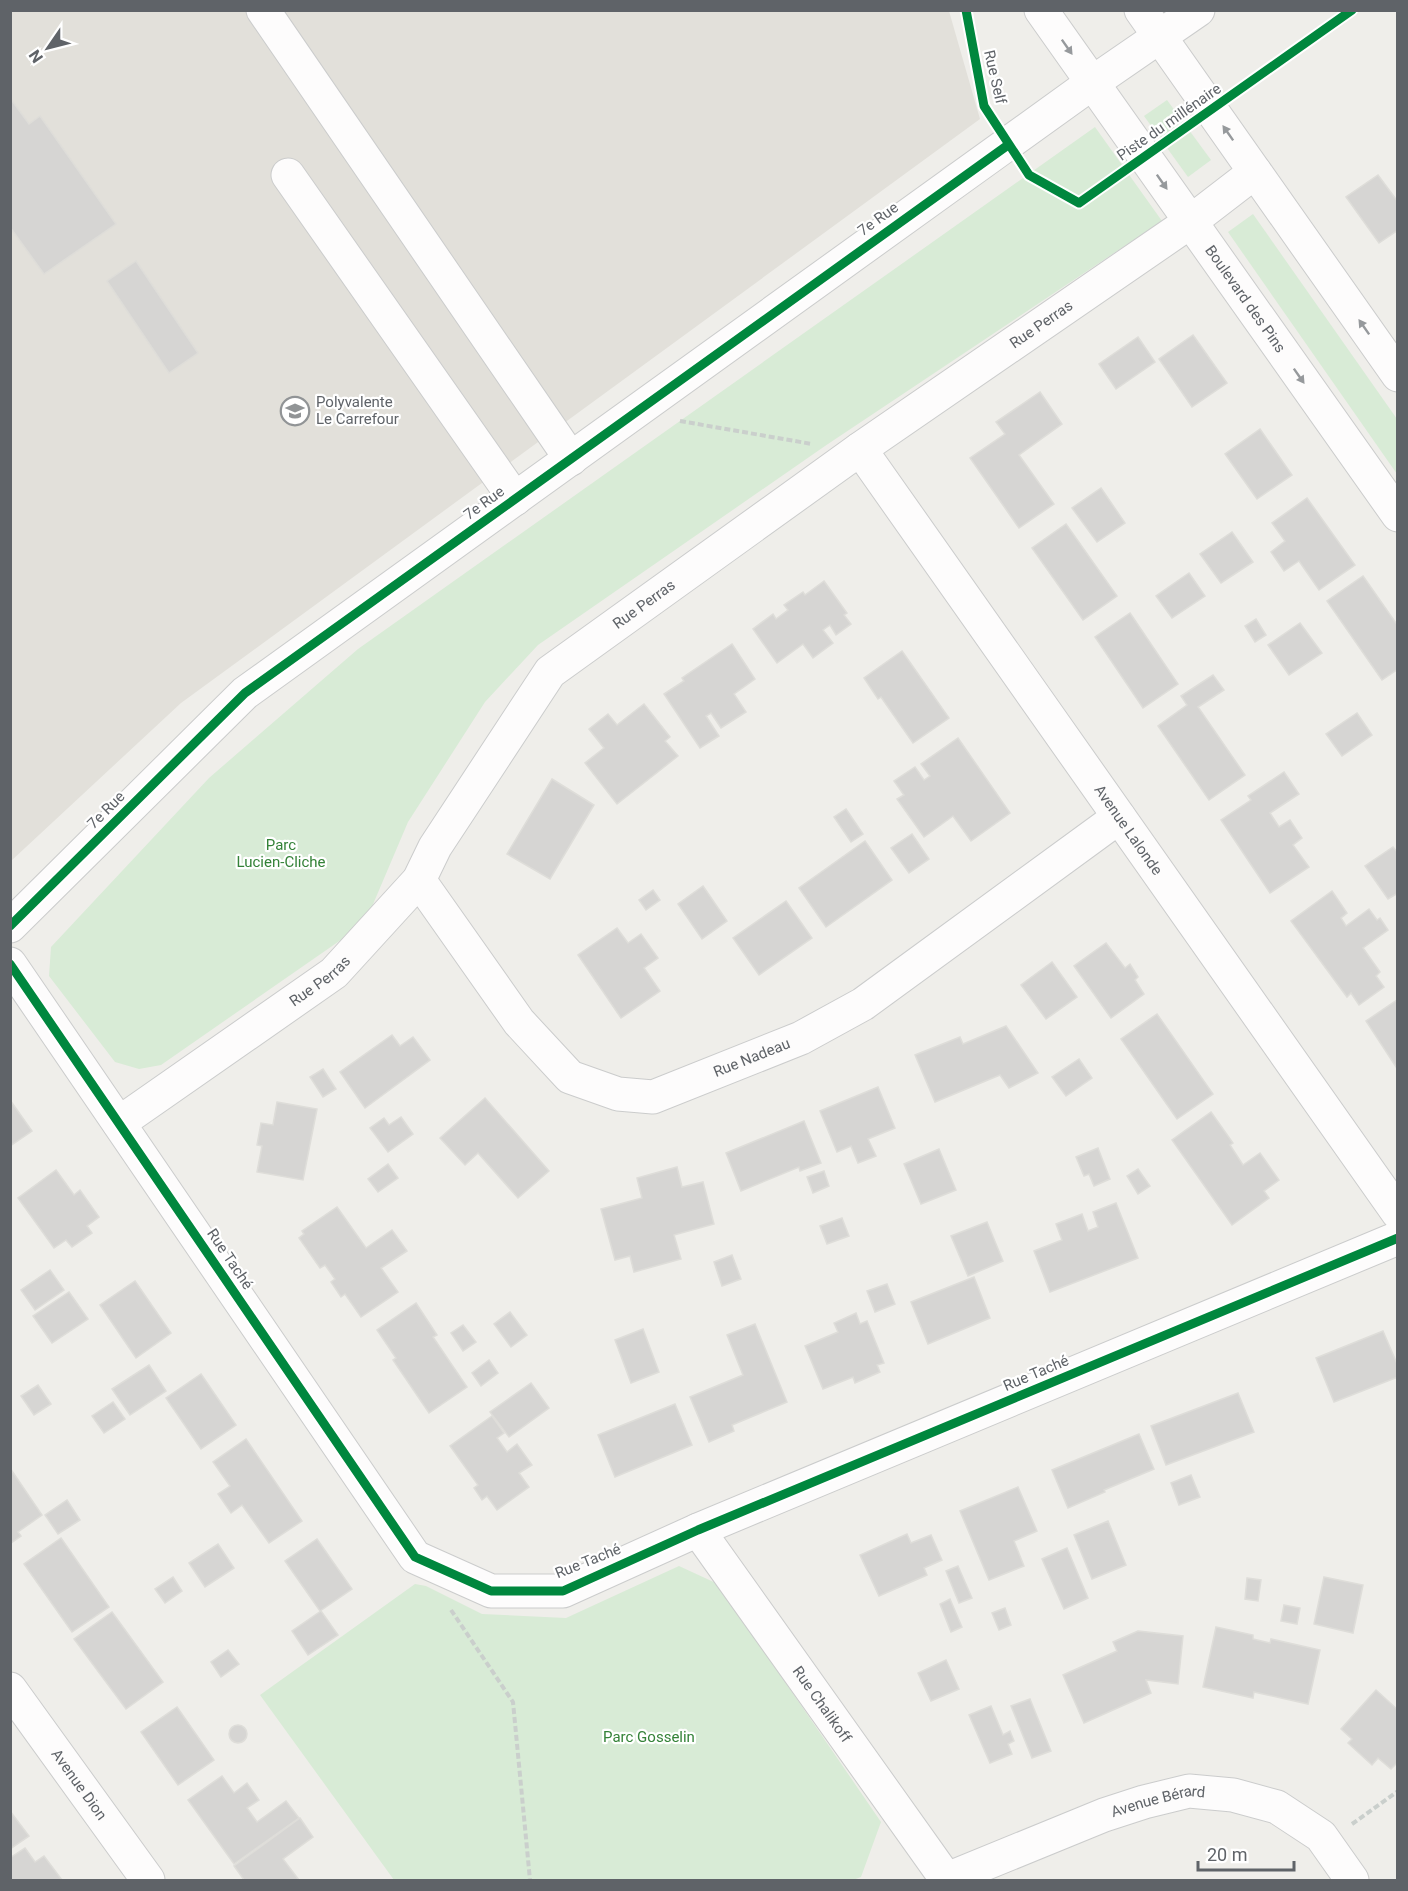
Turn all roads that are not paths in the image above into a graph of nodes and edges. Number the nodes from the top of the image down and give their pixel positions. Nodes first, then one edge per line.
1 (263, 10) edge
2 (1041, 10) edge
3 (1141, 10) edge
4 (1198, 10) edge
5 (1160, 37) junction
6 (1092, 83) junction
7 (1255, 172) junction
8 (288, 175) dead end
9 (1190, 222) junction
10 (1398, 375) edge
11 (860, 449) junction
12 (571, 459) junction
13 (515, 499) junction
14 (1398, 515) edge
15 (1119, 817) junction
16 (419, 880) junction
17 (10, 926) edge
18 (10, 964) edge
19 (119, 1123) junction
20 (1398, 1213) edge
21 (1398, 1238) edge
22 (698, 1530) junction
23 (10, 1689) edge
24 (946, 1880) edge
25 (148, 1881) edge
26 (1352, 1881) edge

1 - 12 street
2 -> 6 street
3 - 5 street
4 - 5 street, 7e Rue
5 - 6 street, 7e Rue
7 -> 5 street
6 -> 9 street, Boulevard des Pins
6 - 12 street, 7e Rue
7 - 9 street, Rue Perras
10 -> 7 street
8 - 13 street
9 - 11 street, Rue Perras
9 -> 14 street, Boulevard des Pins
11 - 15 street, Avenue Lalonde
11 - 16 street, Rue Perras
12 - 13 street, 7e Rue
13 - 17 street, 7e Rue
15 - 16 street, Rue Nadeau
15 - 20 street, Avenue Lalonde
16 - 19 street, Rue Perras
18 - 19 street, Rue Taché
19 - 22 street, Rue Taché
21 - 22 street, Rue Taché
22 - 24 street, Rue Chalikoff
23 - 25 street, Avenue Dion
24 - 26 street, Avenue Bérard

